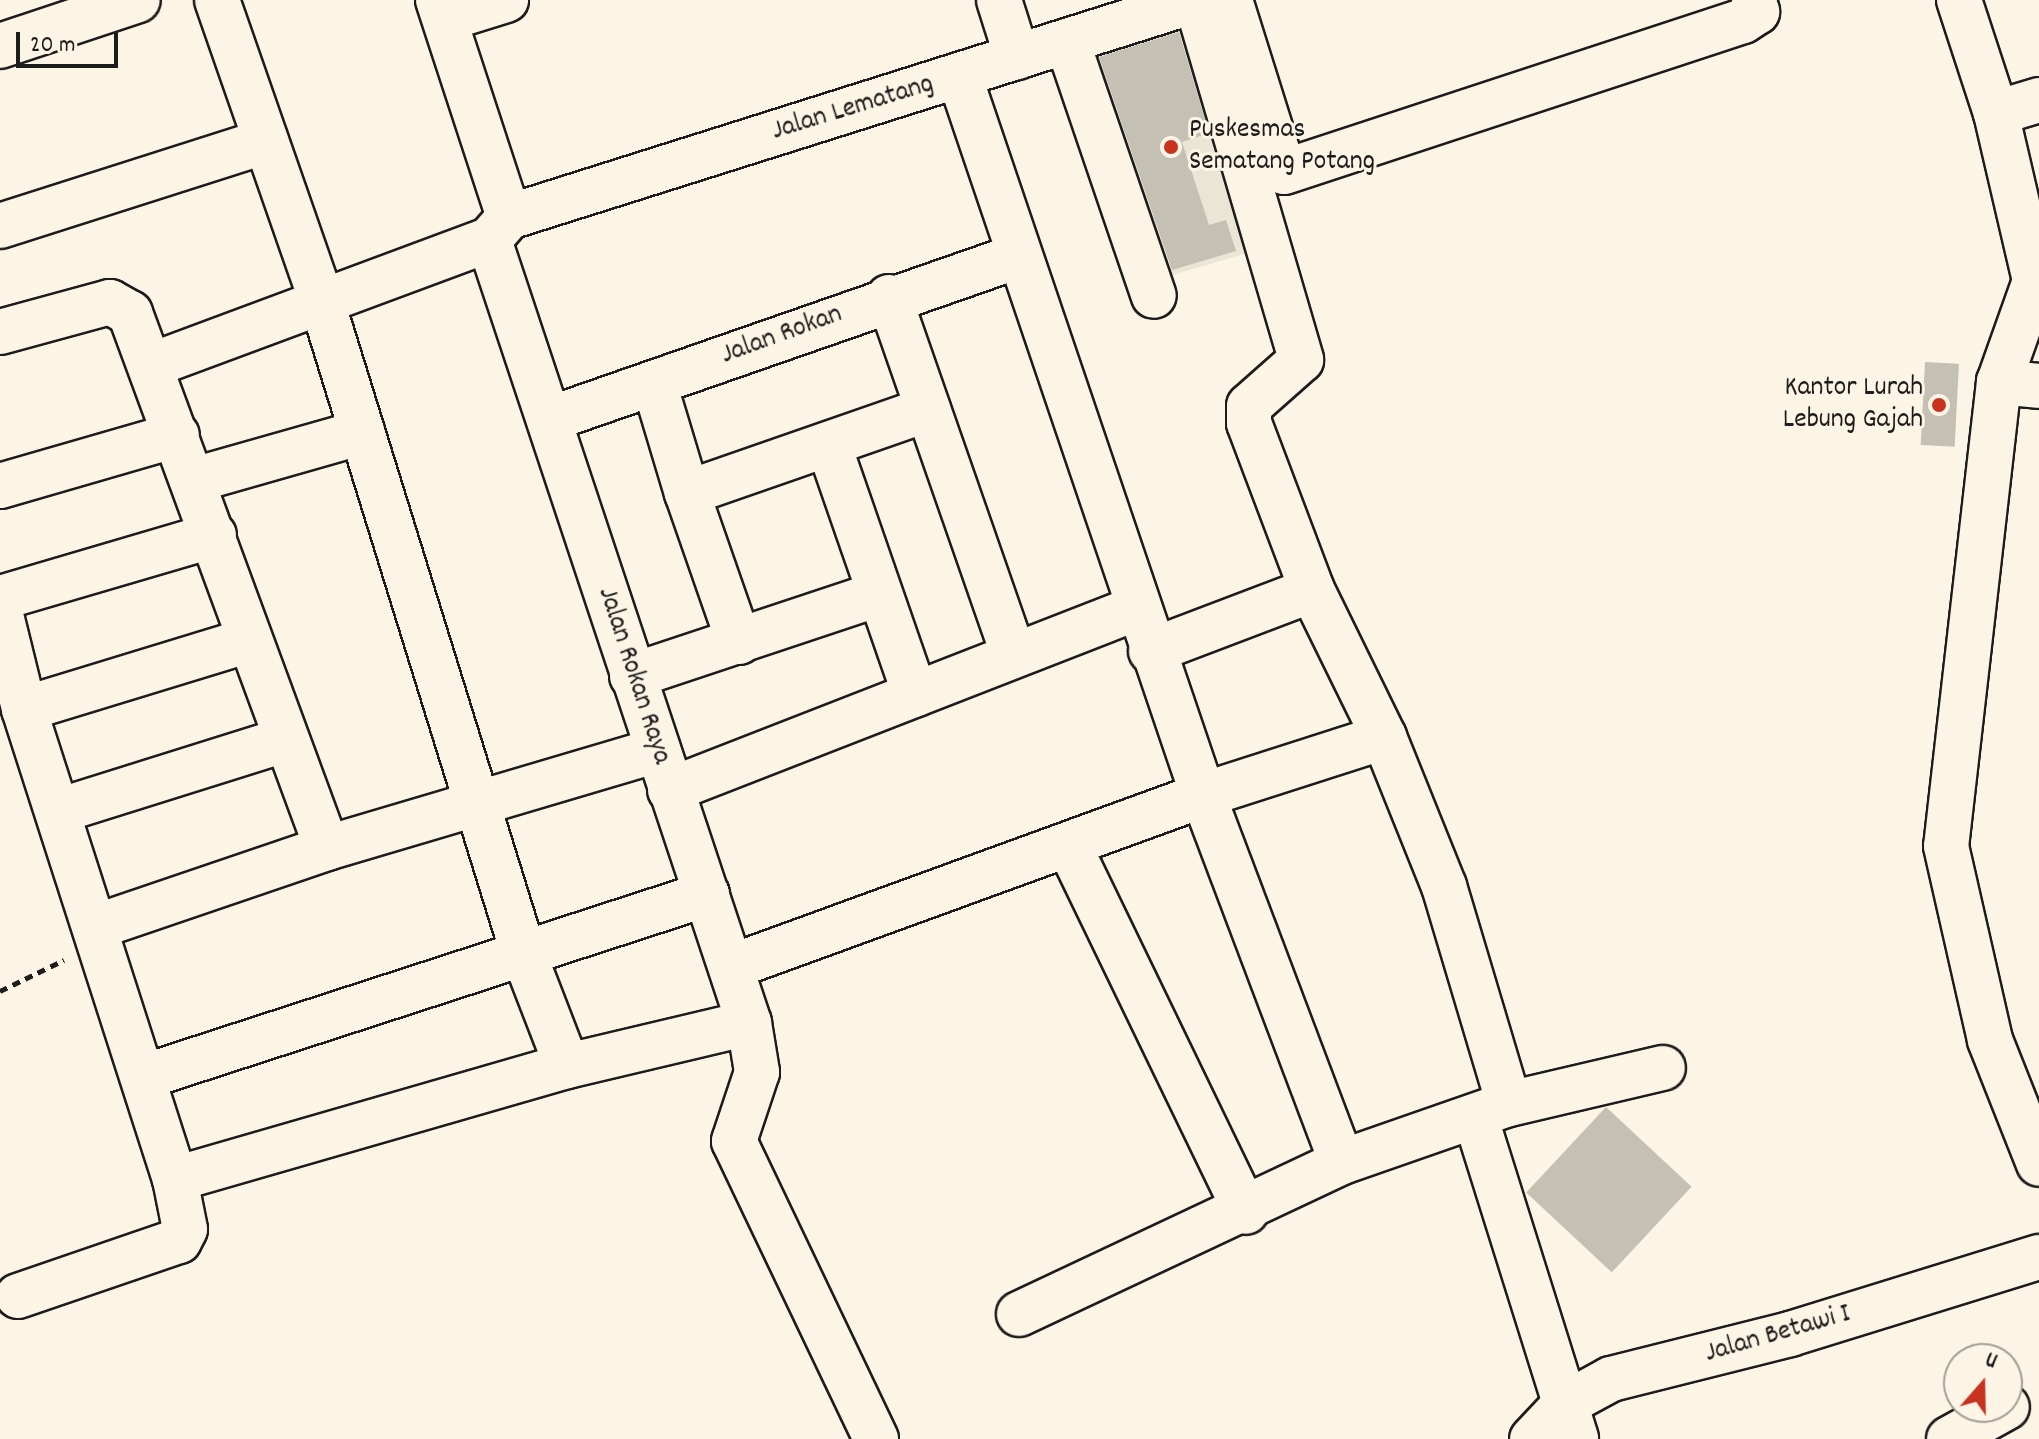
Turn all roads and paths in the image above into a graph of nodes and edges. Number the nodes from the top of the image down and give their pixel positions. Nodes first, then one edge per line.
1 (138, 0) edge
2 (217, 0) edge
3 (506, 0) edge
4 (999, 0) edge
5 (1197, 0) edge
6 (1230, 0) edge
7 (1754, 0) edge
8 (1959, 0) edge
9 (442, 10) edge
10 (1067, 41) junction
11 (0, 46) edge
12 (1017, 57) junction
13 (959, 75) junction
14 (2039, 100) edge
15 (1996, 113) junction
16 (1250, 125) junction
17 (266, 141) junction
18 (0, 226) edge
19 (499, 228) junction
20 (1015, 257) junction
21 (2037, 281) edge
22 (1154, 296) dead end
23 (889, 297) junction
24 (321, 299) junction
25 (0, 332) edge
26 (152, 365) junction
27 (654, 383) junction
28 (2019, 384) edge
29 (928, 409) junction
30 (550, 419) junction
31 (362, 432) junction
32 (177, 435) junction
33 (829, 446) junction
34 (194, 480) junction
35 (0, 486) edge
36 (687, 493) junction
37 (214, 535) junction
38 (1312, 590) junction
39 (876, 595) junction
40 (0, 598) edge
41 (1134, 609) junction
42 (0, 611) edge
43 (250, 640) junction
44 (739, 642) junction
45 (1151, 651) junction
46 (1014, 655) junction
47 (632, 676) junction
48 (915, 695) junction
49 (24, 709) junction
50 (1384, 737) junction
51 (285, 740) junction
52 (664, 770) junction
53 (1203, 795) junction
54 (481, 804) junction
55 (58, 811) junction
56 (327, 848) junction
57 (1070, 848) junction
58 (707, 894) junction
59 (98, 934) junction
60 (523, 952) junction
61 (731, 967) junction
62 (0, 991) edge
63 (749, 1023) junction
64 (567, 1066) junction
65 (1663, 1068) dead end
66 (143, 1077) junction
67 (1492, 1111) junction
68 (2034, 1135) edge
69 (1342, 1162) junction
70 (175, 1179) junction
71 (1246, 1212) junction
72 (2039, 1257) edge
73 (18, 1296) dead end
74 (1019, 1314) dead end
75 (1570, 1422) edge
76 (1978, 1423) edge
77 (876, 1439) edge
78 (1532, 1439) edge
79 (1949, 1439) edge

1 - 11 street
2 - 17 street
3 - 9 street
4 - 12 street
5 - 10 street, Jalan Lematang
5 - 16 street
6 - 16 street
7 - 16 street
8 - 15 street
9 - 19 street, Jalan Rokan Raya
10 - 12 street, Jalan Lematang
10 - 22 street
12 - 13 street, Jalan Lematang
13 - 19 street, Jalan Lematang
13 - 20 street
14 - 15 street
15 - 21 street
16 - 38 street
17 - 18 street
17 - 24 street
19 - 24 street, Jalan Lematang
19 - 30 street, Jalan Rokan Raya
20 - 23 street, Jalan Rokan
20 - 41 street
21 - 28 street
23 - 27 street, Jalan Rokan
23 - 29 street
24 - 26 street, Jalan Lematang
24 - 31 street
25 - 26 street
26 - 32 street
27 - 30 street, Jalan Rokan
27 - 36 street
28 - 68 street
29 - 33 street
29 - 46 street
30 - 47 street, Jalan Rokan Raya
31 - 34 street
31 - 54 street
32 - 34 street
32 - 35 street
33 - 36 street
33 - 39 street
34 - 37 street
36 - 44 street
37 - 40 street
37 - 43 street
38 - 45 street
38 - 50 street
39 - 44 street
39 - 48 street
41 - 45 street
41 - 46 street
42 - 49 street
43 - 49 street
43 - 51 street
44 - 47 street
45 - 53 street
46 - 48 street
47 - 52 street, Jalan Rokan Raya
48 - 52 street
49 - 55 street
50 - 53 street
50 - 67 street
51 - 55 street
51 - 56 street
52 - 54 street
52 - 58 street, Jalan Rokan Raya
53 - 57 street
53 - 69 street
54 - 56 street
54 - 60 street
55 - 59 street
56 - 59 street
57 - 61 street
57 - 71 street
58 - 60 street
58 - 61 street, Jalan Rokan Raya
59 - 62 path
59 - 66 street
60 - 64 street
60 - 66 street
61 - 63 street, Jalan Rokan Raya
63 - 64 street
63 - 77 street, Jalan Rokan Raya
64 - 70 street
65 - 67 street
66 - 70 street
67 - 69 street
67 - 75 street
69 - 71 street
70 - 73 street
71 - 74 street
72 - 75 street, Jalan Betawi I
75 - 78 street, Jalan Betawi I
76 - 79 street

